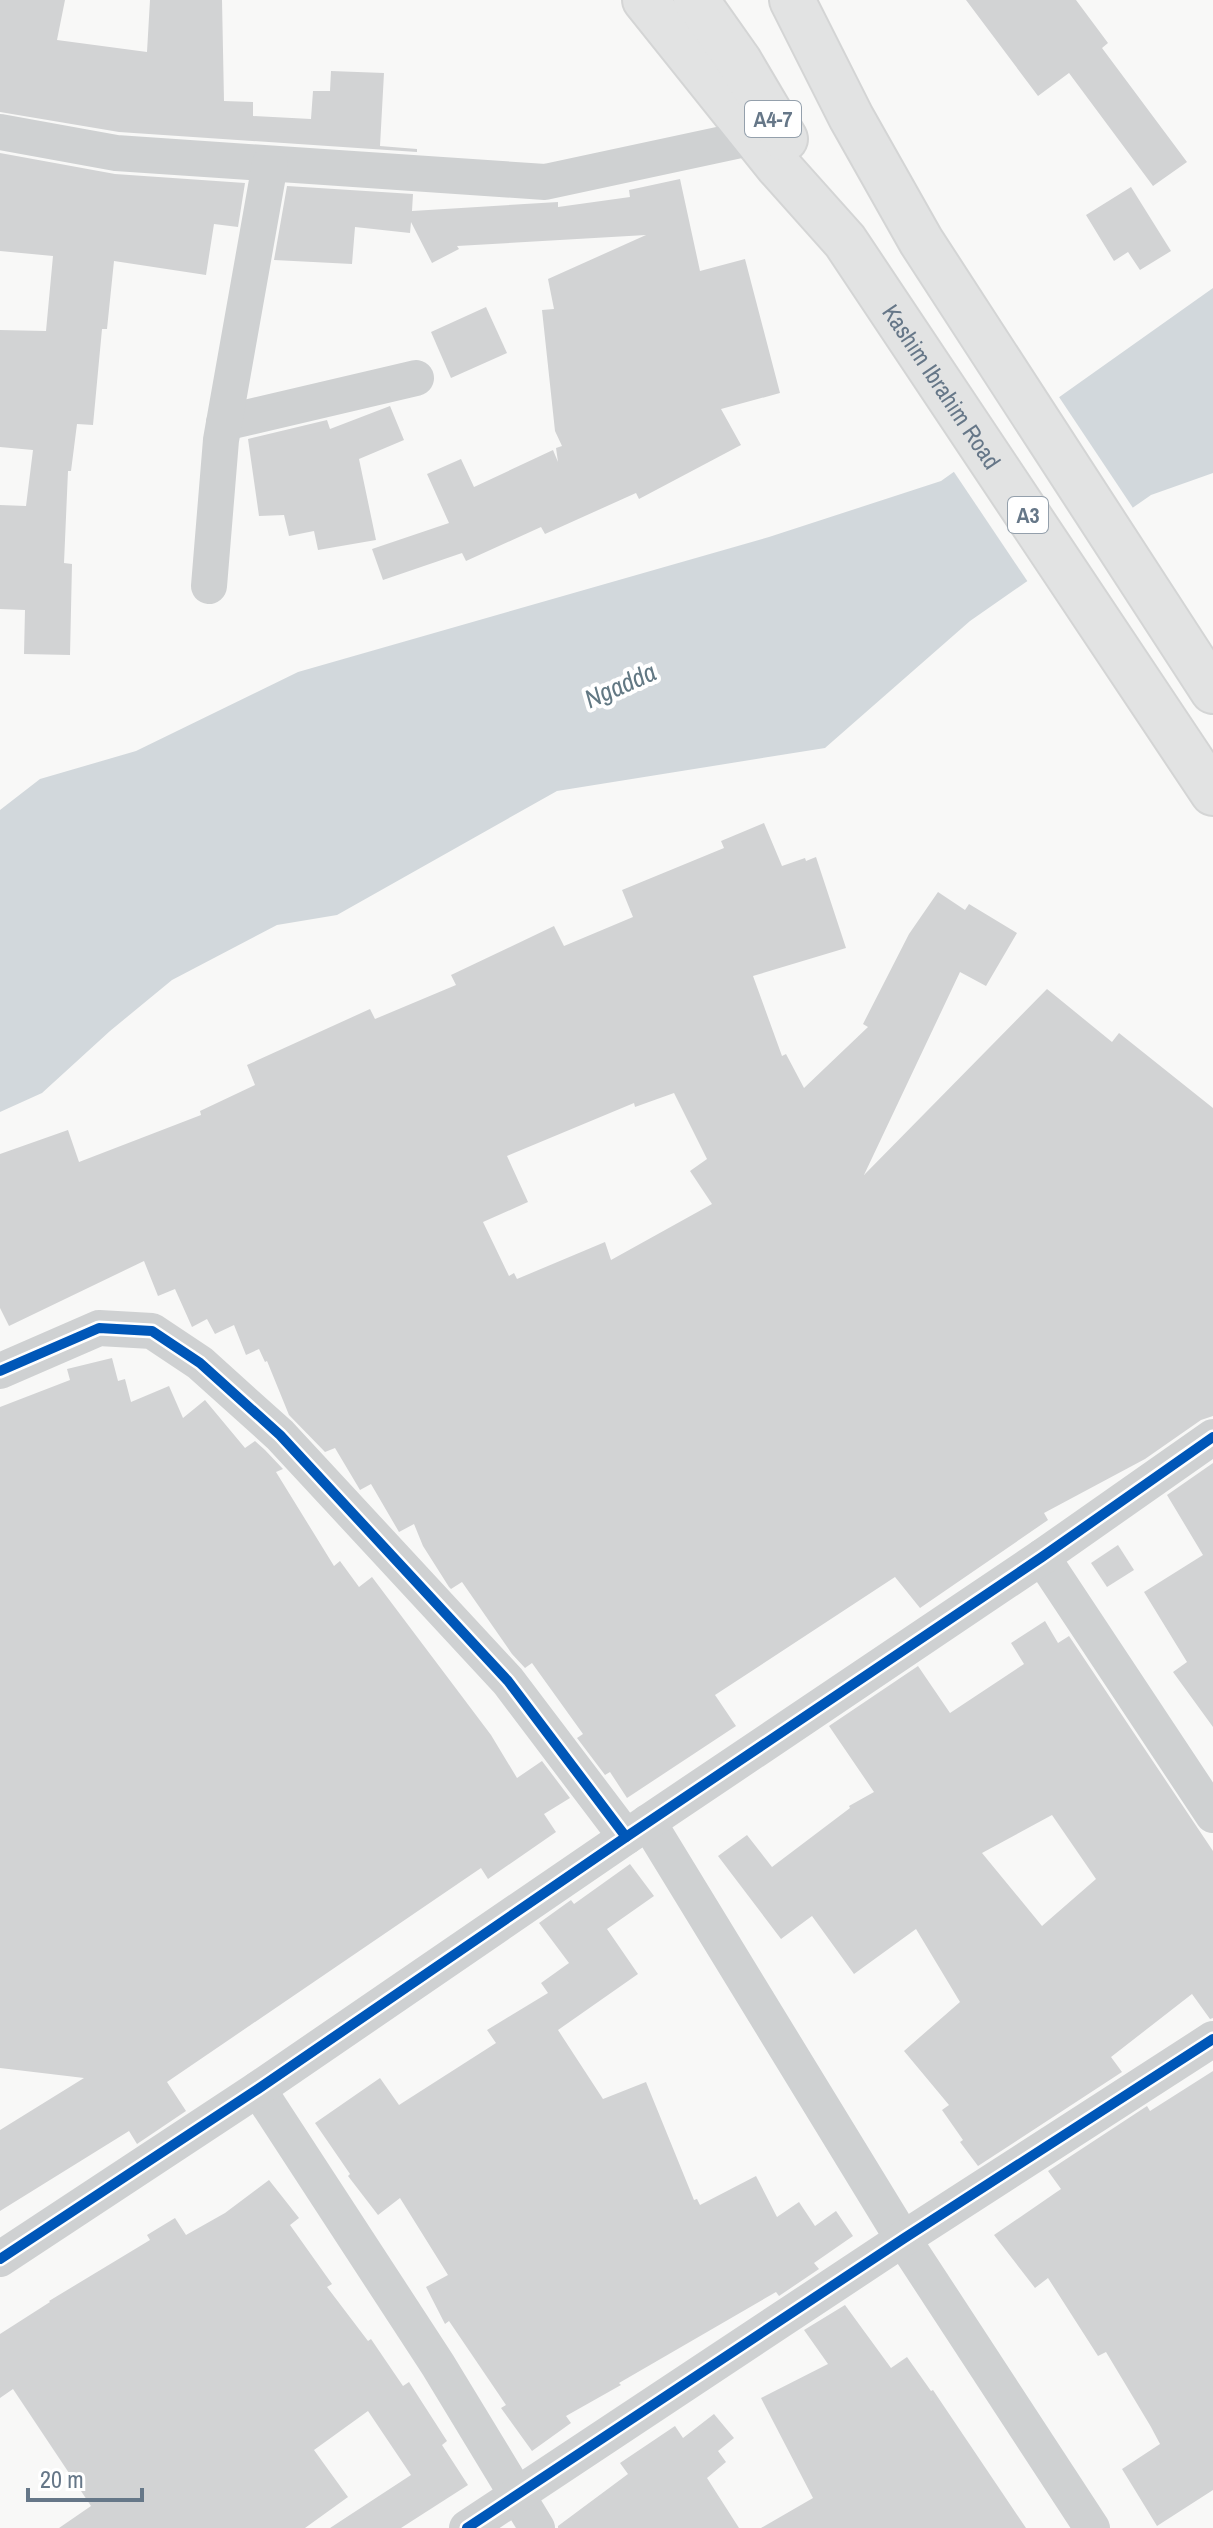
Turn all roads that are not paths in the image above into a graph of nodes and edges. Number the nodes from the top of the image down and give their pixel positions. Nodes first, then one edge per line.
1 (645, 0) edge
2 (696, 0) edge
3 (792, 0) edge
4 (0, 132) edge
5 (755, 137) junction
6 (270, 164) junction
7 (857, 258) junction
8 (416, 378) dead end
9 (224, 423) junction
10 (209, 586) dead end
11 (1213, 691) edge
12 (1213, 793) edge
13 (0, 1371) edge
14 (1213, 1437) edge
15 (1042, 1557) junction
16 (1213, 1815) edge
17 (637, 1829) junction
18 (1213, 2039) edge
19 (258, 2089) junction
20 (903, 2239) junction
21 (0, 2259) edge
22 (517, 2497) junction
23 (467, 2528) edge
24 (537, 2528) edge
25 (1092, 2528) edge

1 - 5 highway, Kashim Ibrahim Road / A3
2 - 7 highway, A4-7
3 - 11 highway, A3
4 - 6 street
5 - 6 street
5 - 7 highway, Kashim Ibrahim Road / A3
6 - 9 street
7 - 12 highway, Kashim Ibrahim Road / A3
8 - 9 street
9 - 10 street
13 - 17 street
14 - 15 street
15 - 16 street
15 - 17 street
17 - 19 street
17 - 20 street
18 - 20 street
19 - 21 street
19 - 22 street
20 - 22 street
20 - 25 street
22 - 23 street
22 - 24 street

